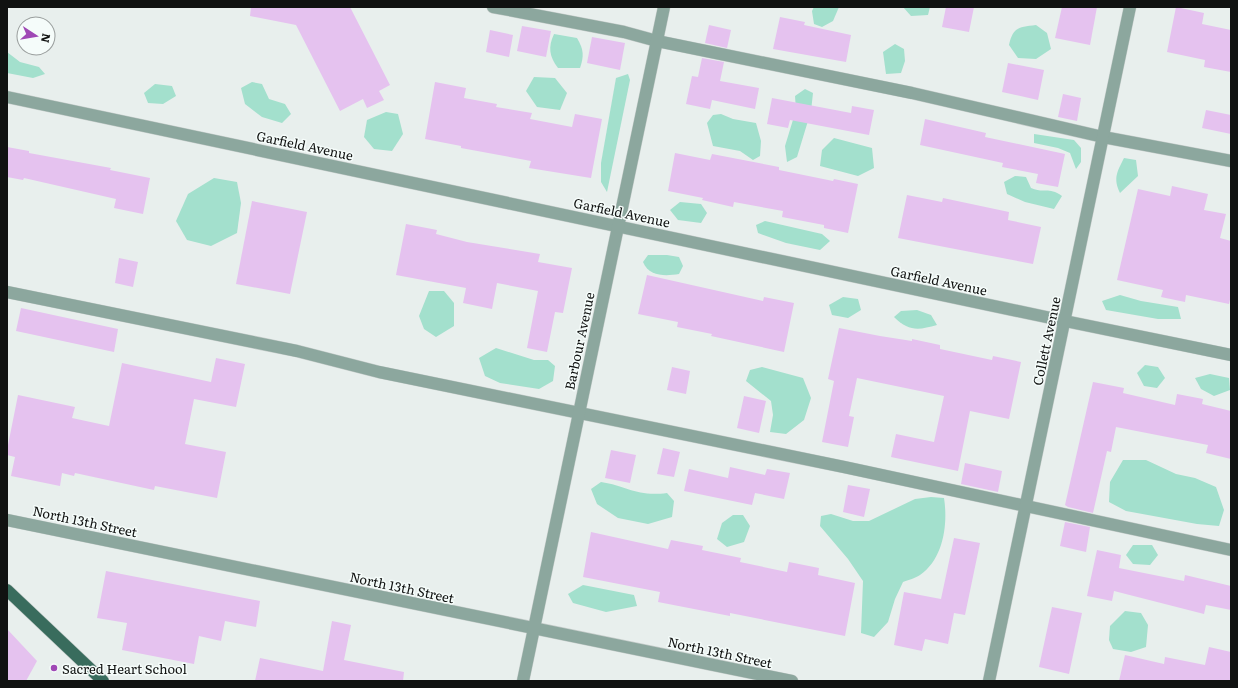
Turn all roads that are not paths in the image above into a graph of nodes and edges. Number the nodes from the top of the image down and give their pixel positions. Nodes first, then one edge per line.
1 (494, 7) edge
2 (664, 7) edge
3 (1130, 7) edge
4 (657, 41) junction
5 (7, 96) edge
6 (1103, 137) junction
7 (1231, 162) edge
8 (618, 226) junction
9 (7, 292) edge
10 (1065, 321) junction
11 (1231, 355) edge
12 (579, 412) junction
13 (1026, 506) junction
14 (7, 520) edge
15 (1231, 550) edge
16 (7, 590) edge
17 (533, 628) junction
18 (104, 681) edge
19 (523, 681) edge
20 (792, 681) edge
21 (989, 681) edge

1 - 4 street
2 - 4 street, Barbour Avenue
3 - 6 street, Collett Avenue
4 - 6 street
4 - 8 street, Barbour Avenue
5 - 8 street, Garfield Avenue
6 - 7 street
6 - 10 street, Collett Avenue
8 - 10 street, Garfield Avenue
8 - 12 street, Barbour Avenue
9 - 12 street
10 - 11 street, Garfield Avenue
10 - 13 street, Collett Avenue
12 - 13 street
12 - 17 street, Barbour Avenue
13 - 15 street
13 - 21 street, Collett Avenue
14 - 17 street, North 13th Street
16 - 18 main road
17 - 19 street, Barbour Avenue
17 - 20 street, North 13th Street

